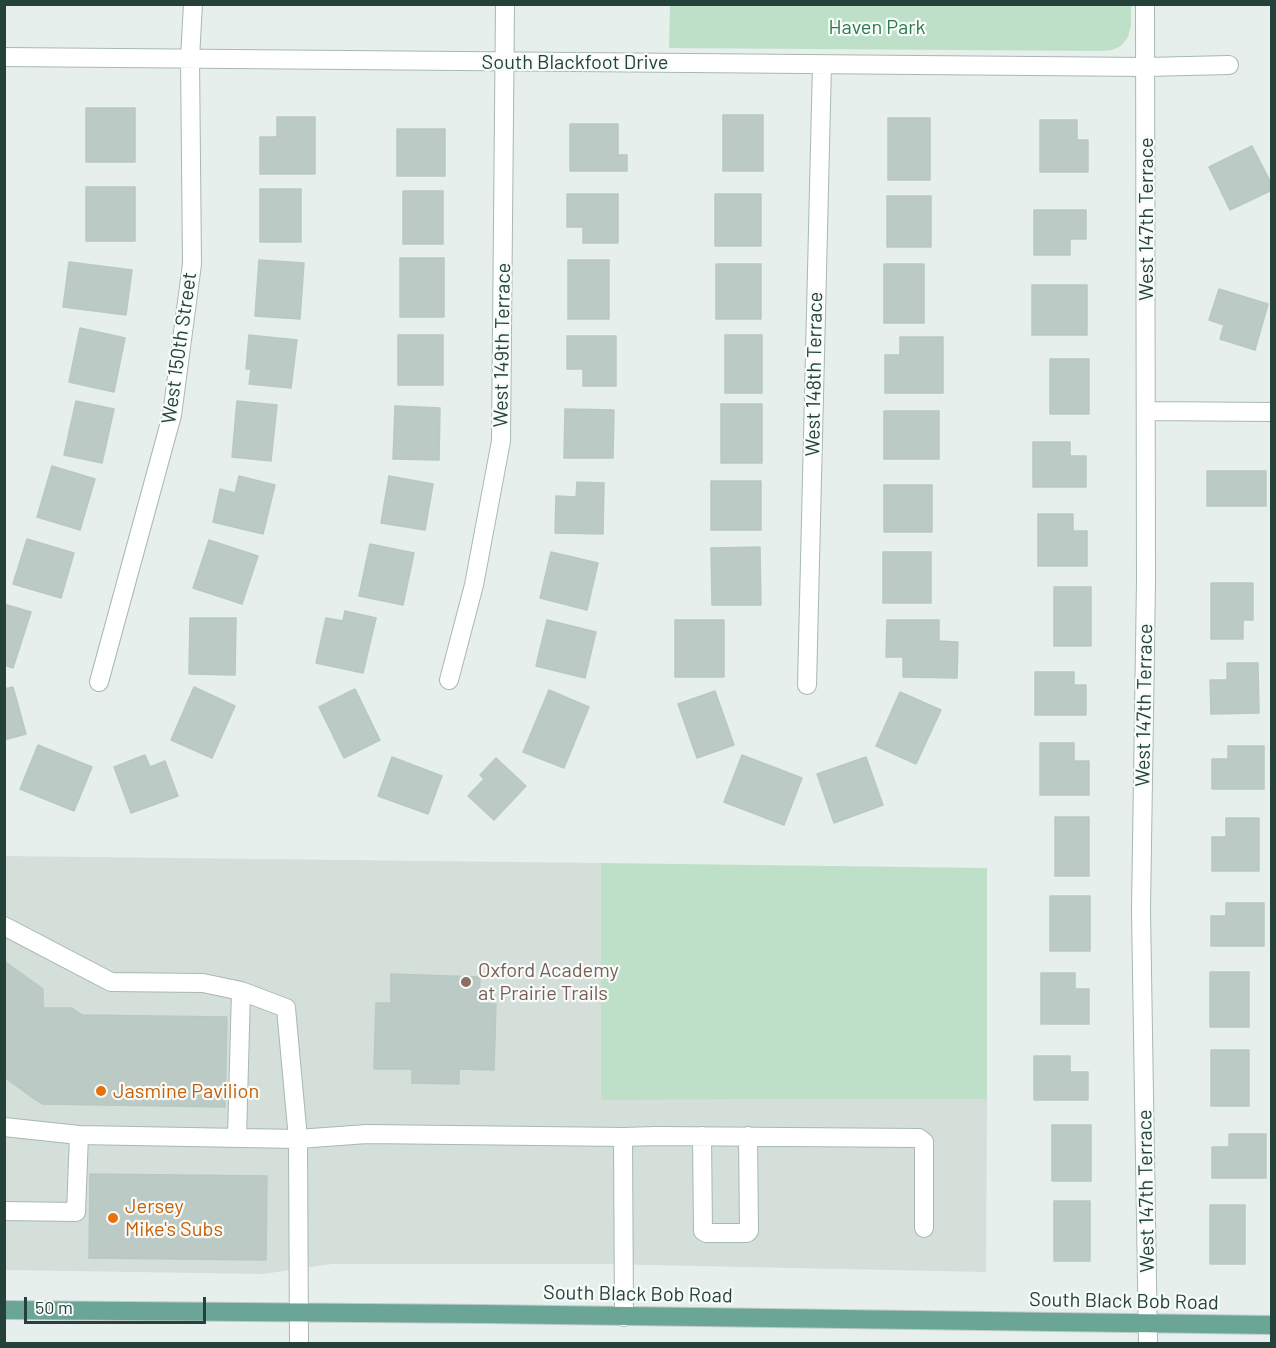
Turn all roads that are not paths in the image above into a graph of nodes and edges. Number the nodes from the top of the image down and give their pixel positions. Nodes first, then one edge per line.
1 (193, 4) edge
2 (505, 4) edge
3 (1145, 4) edge
4 (4, 57) edge
5 (190, 58) junction
6 (505, 61) junction
7 (822, 64) junction
8 (1229, 65) dead end
9 (1146, 67) junction
10 (1146, 411) junction
11 (1272, 412) edge
12 (449, 680) dead end
13 (99, 681) dead end
14 (807, 685) dead end
15 (4, 926) edge
16 (241, 991) junction
17 (4, 1127) edge
18 (79, 1135) junction
19 (702, 1136) junction
20 (624, 1137) junction
21 (748, 1137) junction
22 (237, 1138) junction
23 (298, 1139) junction
24 (4, 1211) edge
25 (924, 1228) dead end
26 (4, 1310) edge
27 (300, 1313) junction
28 (624, 1317) junction
29 (1148, 1323) junction
30 (1272, 1325) edge
31 (299, 1344) edge
32 (1148, 1344) edge

1 - 5 street, West 150th Street
2 - 6 street, West 149th Terrace
3 - 9 street, West 147th Terrace
4 - 5 street, South Blackfoot Drive
5 - 6 street, South Blackfoot Drive
5 - 13 street, West 150th Street
6 - 7 street, South Blackfoot Drive
6 - 12 street, West 149th Terrace
7 - 9 street, South Blackfoot Drive
7 - 14 street, West 148th Terrace
8 - 9 street
9 - 10 street, West 147th Terrace
10 - 11 street
10 - 29 street, West 147th Terrace
15 - 16 street
16 - 22 street
16 - 23 street
17 - 18 street
18 - 22 street
18 - 24 street
19 - 20 street
19 - 21 street
19 - 21 street
20 - 23 street
20 - 28 street
21 - 25 street
22 - 23 street
23 - 27 street
26 - 27 main road, South Black Bob Road
27 - 28 main road, South Black Bob Road
27 - 31 street
28 - 29 main road, South Black Bob Road
29 - 30 main road, South Black Bob Road
29 - 32 street, West 147th Terrace

